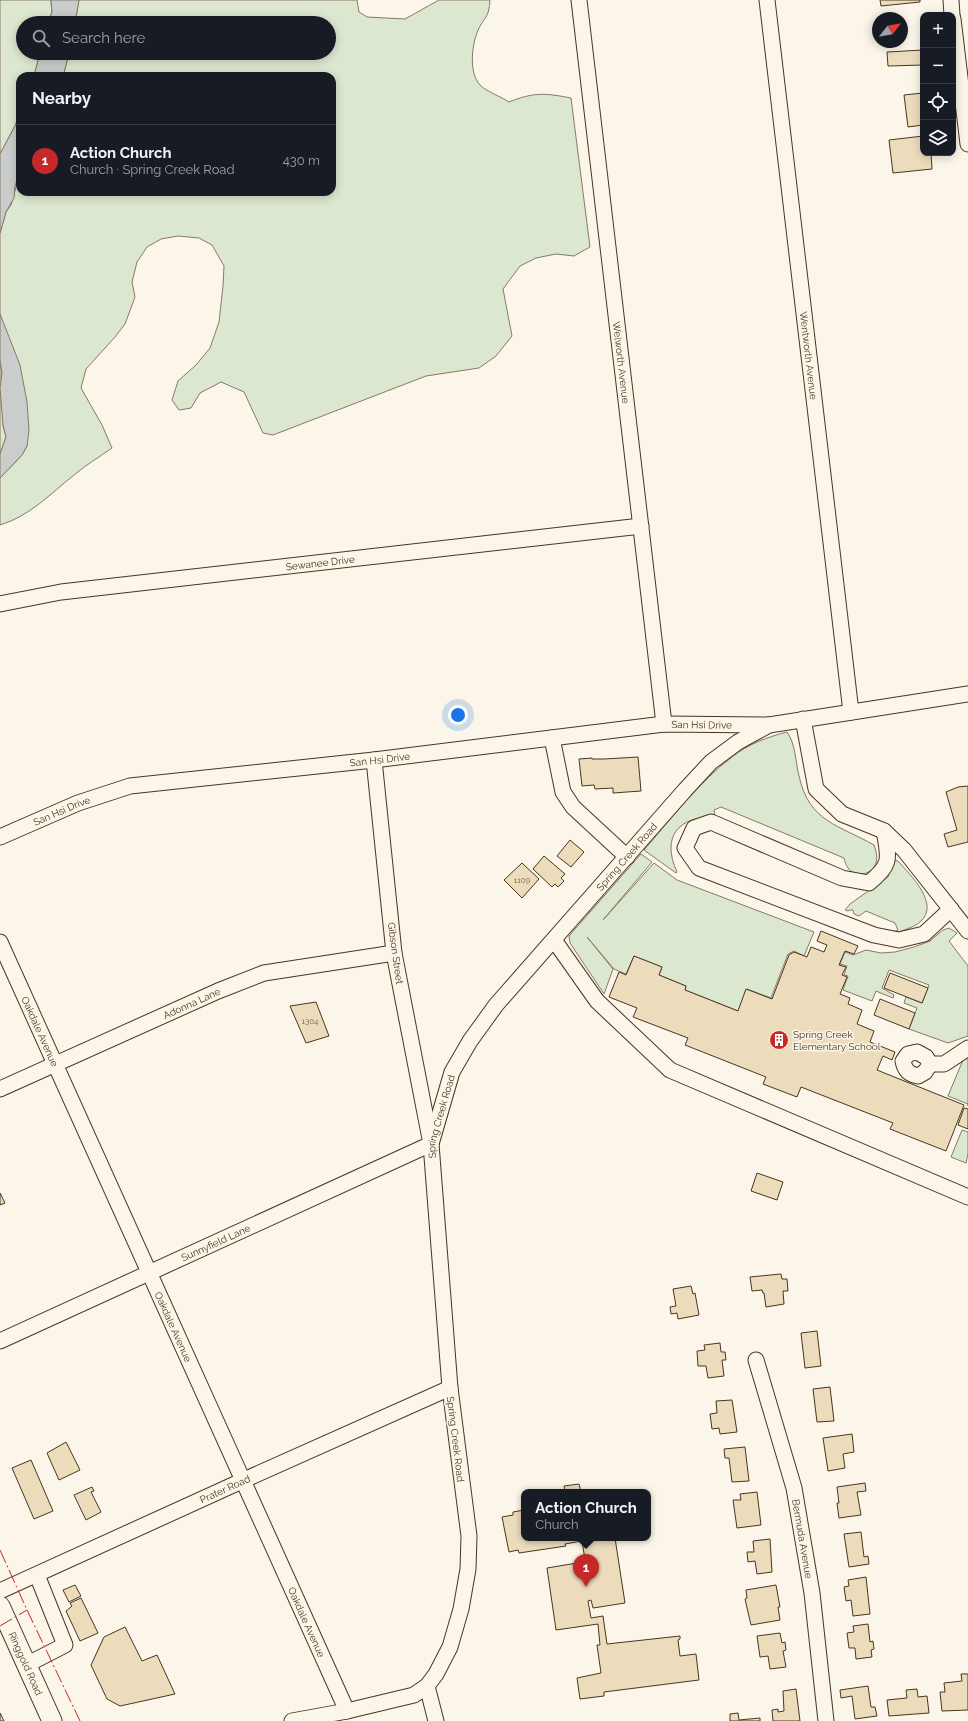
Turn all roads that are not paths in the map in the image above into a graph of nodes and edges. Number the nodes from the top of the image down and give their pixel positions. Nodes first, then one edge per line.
1 (579, 0) edge
2 (767, 0) edge
3 (951, 0) edge
4 (952, 12) edge
5 (956, 44) edge
6 (968, 144) edge
7 (641, 526) junction
8 (0, 604) edge
9 (968, 694) edge
10 (851, 712) junction
11 (803, 719) junction
12 (664, 724) junction
13 (769, 725) junction
14 (552, 738) junction
15 (374, 760) junction
16 (884, 831) junction
17 (0, 838) edge
18 (627, 857) junction
19 (951, 909) junction
20 (968, 931) edge
21 (554, 940) junction
22 (0, 942) edge
23 (394, 952) junction
24 (968, 1048) edge
25 (55, 1064) junction
26 (930, 1064) dead end
27 (0, 1089) edge
28 (431, 1144) junction
29 (968, 1197) edge
30 (149, 1274) junction
31 (0, 1341) edge
32 (756, 1360) dead end
33 (450, 1388) junction
34 (244, 1480) junction
35 (36, 1575) junction
36 (0, 1591) edge
37 (0, 1606) edge
38 (5, 1633) edge
39 (26, 1665) junction
40 (428, 1686) junction
41 (347, 1711) junction
42 (52, 1721) edge
43 (292, 1721) edge
44 (436, 1721) edge
45 (826, 1721) edge

1 - 7 street, Welworth Avenue
2 - 10 street, Wentworth Avenue
3 - 4 street
5 - 6 street
7 - 8 street, Sewanee Drive
7 - 12 street, Welworth Avenue
9 - 10 street, Spring Creek Road
10 - 11 street, Spring Creek Road
11 - 13 street, Spring Creek Road
11 - 16 street
12 - 13 street, San Hsi Drive
12 - 14 street, San Hsi Drive
13 - 18 street, Spring Creek Road
14 - 15 street, San Hsi Drive
14 - 18 street
15 - 17 street, San Hsi Drive
15 - 23 street, Gibson Street
16 - 19 street
16 - 19 street
18 - 21 street, Spring Creek Road
19 - 20 street
21 - 28 street, Spring Creek Road
21 - 29 street
22 - 25 street, Oakdale Avenue
23 - 25 street, Adonna Lane
23 - 28 street, Gibson Street
24 - 26 street
25 - 27 street, Adonna Lane
25 - 30 street, Oakdale Avenue
28 - 30 street, Sunnyfield Lane
28 - 33 street, Spring Creek Road
30 - 31 street, Sunnyfield Lane
30 - 34 street, Oakdale Avenue
32 - 45 street, Bermuda Avenue
33 - 34 street, Prater Road
33 - 40 street, Spring Creek Road
34 - 35 street, Prater Road
34 - 41 street, Oakdale Avenue
35 - 36 street, Prater Road
35 - 39 street
37 - 38 main road, Ringgold Road
38 - 39 main road, Ringgold Road
39 - 42 main road, Ringgold Road
40 - 41 street, Spring Creek Road
40 - 44 street
41 - 43 street, Spring Creek Road

